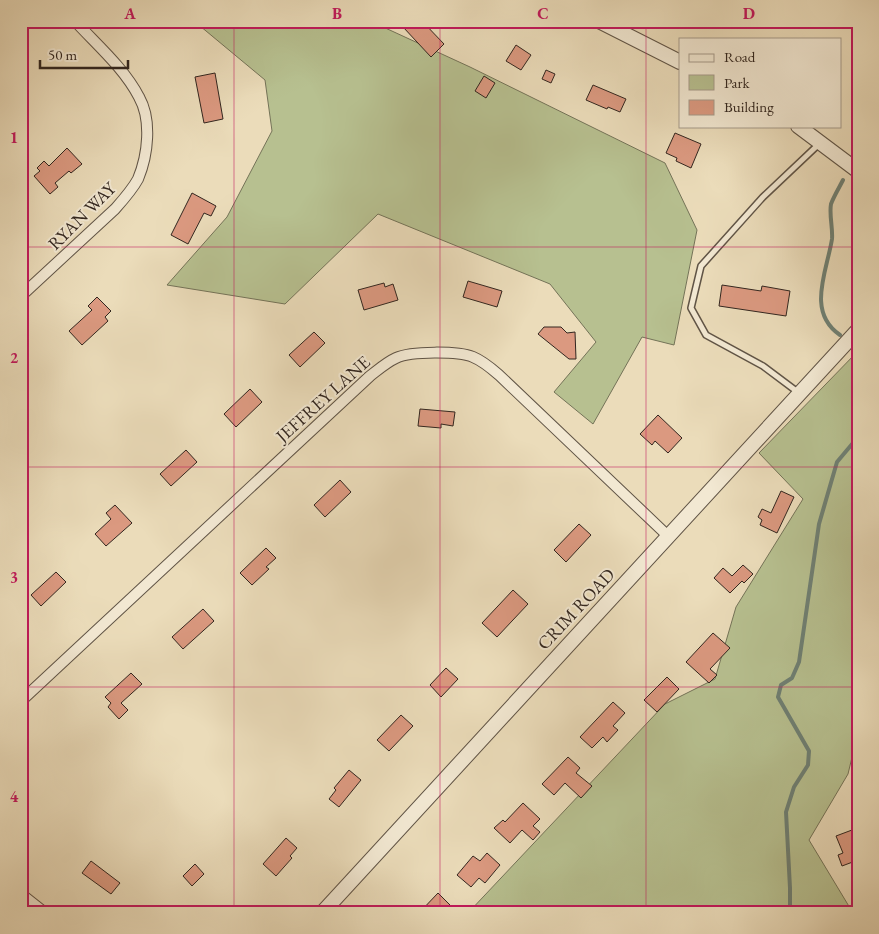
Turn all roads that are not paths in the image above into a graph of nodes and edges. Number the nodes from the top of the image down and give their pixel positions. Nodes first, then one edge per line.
1 (75, 21) edge
2 (599, 21) edge
3 (679, 61) edge
4 (801, 128) edge
5 (821, 143) junction
6 (858, 171) edge
7 (21, 296) edge
8 (858, 330) edge
9 (799, 394) junction
10 (668, 536) junction
11 (21, 701) edge
12 (21, 894) edge
13 (44, 913) edge
14 (322, 913) edge

1 - 7 street, RYAN WAY
2 - 3 street
4 - 5 street
5 - 6 street
5 - 9 lane
8 - 9 street, CRIM ROAD
9 - 10 street, CRIM ROAD
10 - 11 street, JEFFREY LANE
10 - 14 street, CRIM ROAD
12 - 13 street

